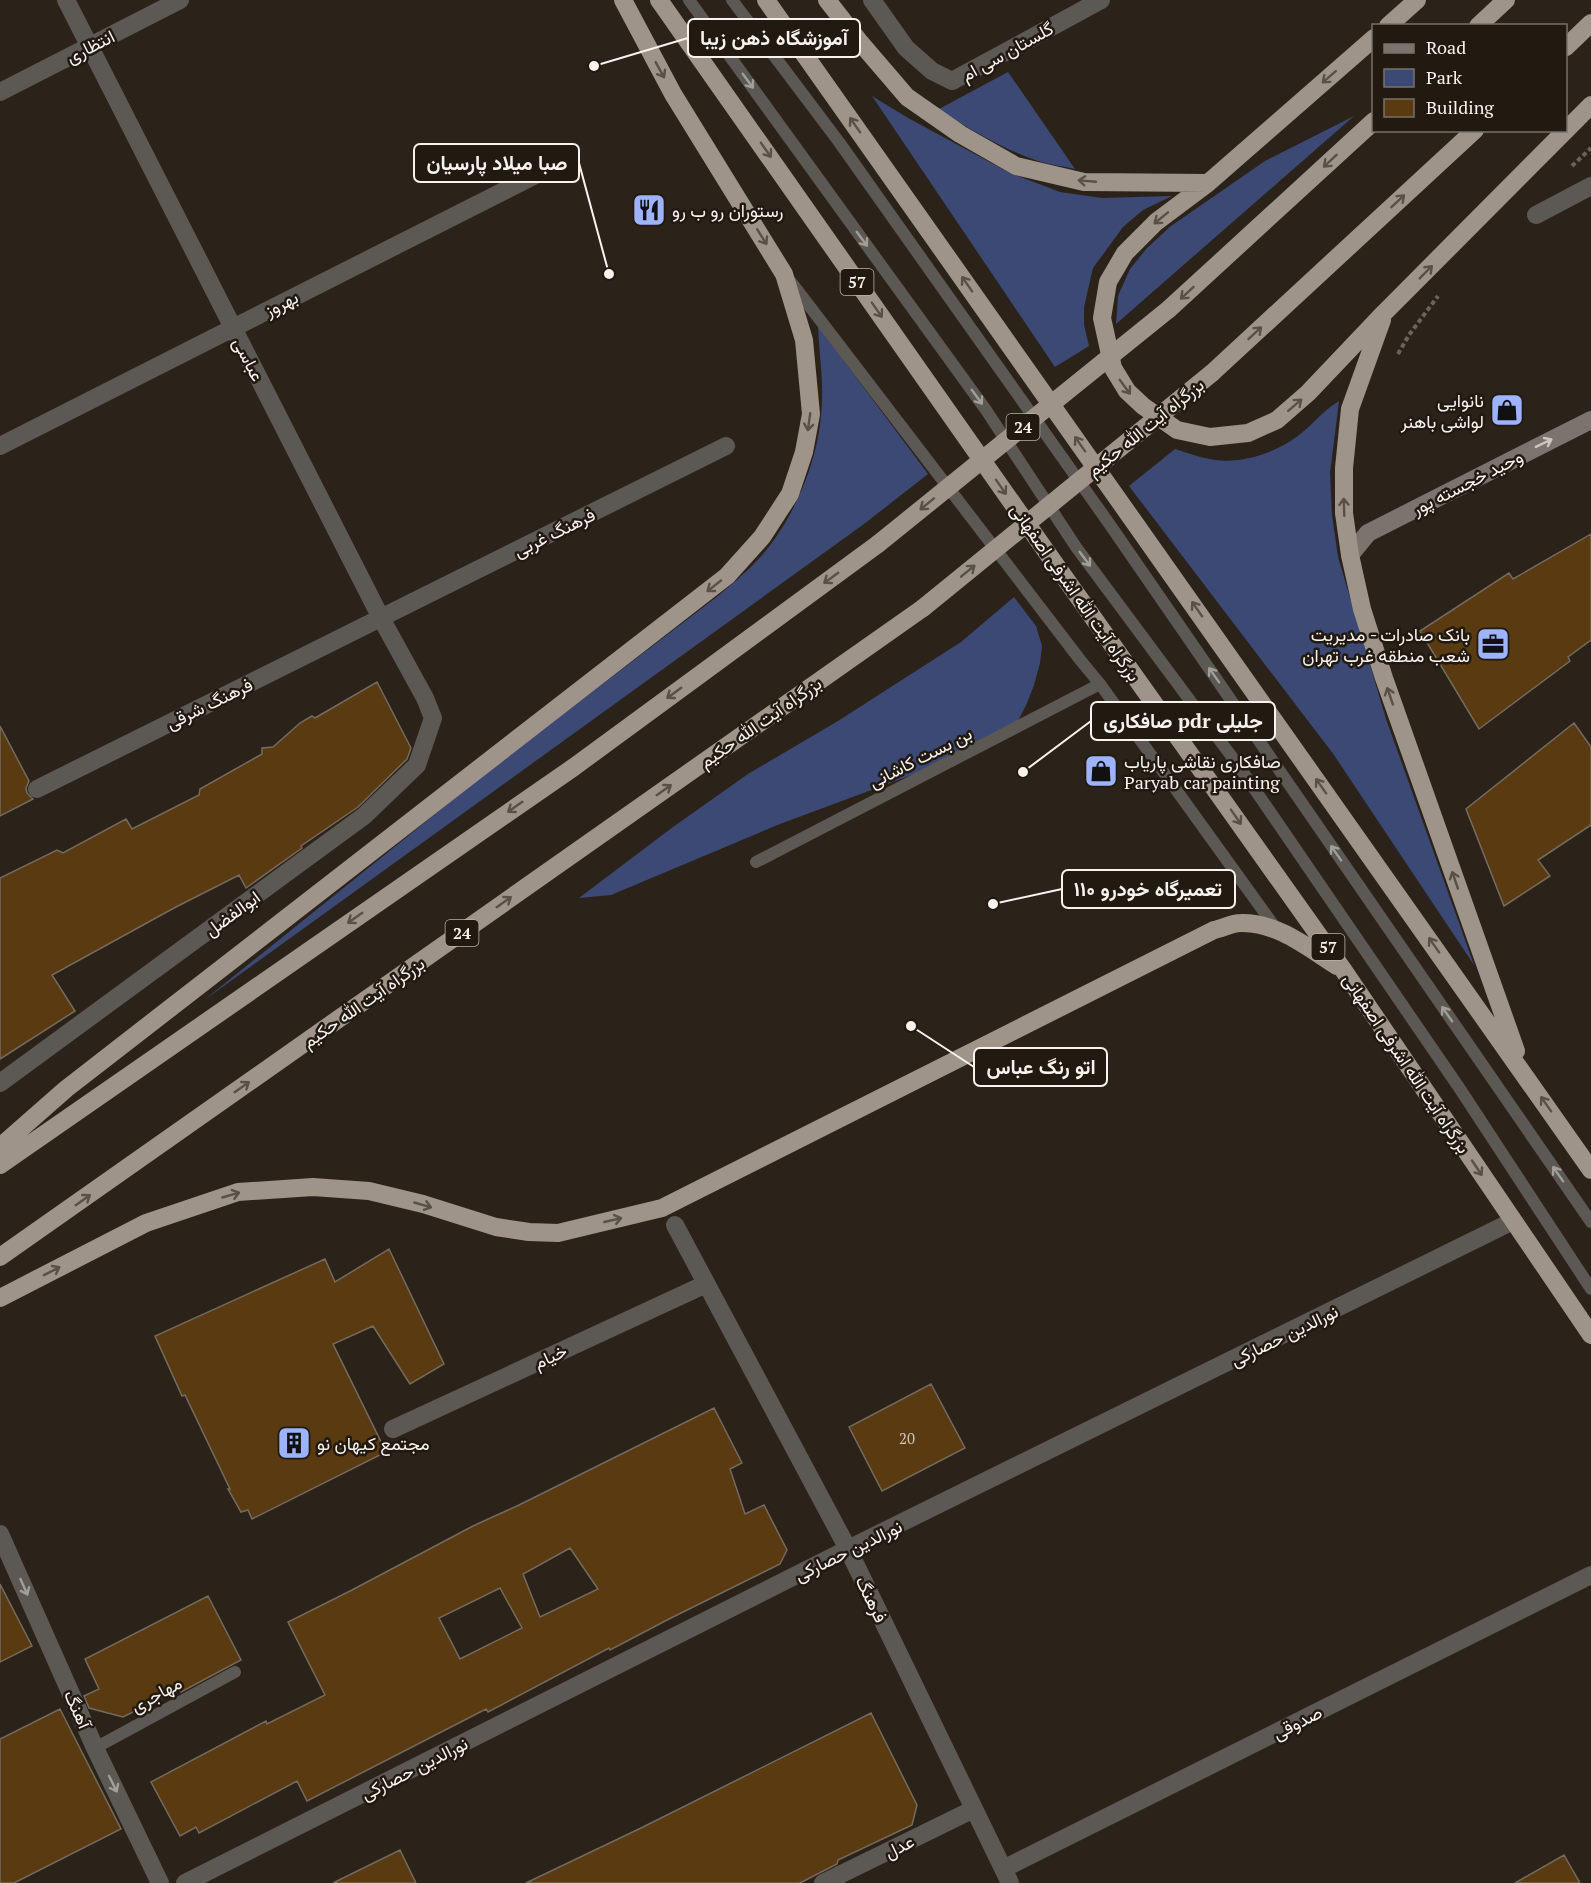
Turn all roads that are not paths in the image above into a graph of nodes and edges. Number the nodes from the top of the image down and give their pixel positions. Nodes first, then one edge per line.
1 (66, 0) edge
2 (180, 0) edge
3 (623, 0) edge
4 (659, 0) edge
5 (689, 0) edge
6 (732, 0) edge
7 (766, 0) edge
8 (827, 0) edge
9 (872, 0) edge
10 (1101, 0) edge
11 (1417, 0) edge
12 (1506, 0) edge
13 (1591, 23) edge
14 (1390, 24) edge
15 (1480, 24) edge
16 (1372, 40) edge
17 (90, 46) junction
18 (1567, 46) edge
19 (0, 92) edge
20 (1591, 105) edge
21 (1372, 123) edge
22 (1567, 129) edge
23 (1473, 132) edge
24 (1564, 132) edge
25 (563, 161) dead end
26 (1208, 183) junction
27 (1591, 186) edge
28 (1536, 215) dead end
29 (784, 274) junction
30 (1384, 313) junction
31 (233, 328) junction
32 (1591, 420) edge
33 (0, 446) edge
34 (726, 446) dead end
35 (1350, 555) junction
36 (381, 618) junction
37 (1100, 684) junction
38 (433, 718) joint
39 (38, 789) dead end
40 (756, 862) dead end
41 (1278, 931) junction
42 (1344, 970) junction
43 (1524, 1073) junction
44 (0, 1083) edge
45 (0, 1147) edge
46 (0, 1165) edge
47 (1591, 1170) edge
48 (1513, 1221) junction
49 (1591, 1222) edge
50 (675, 1225) dead end
51 (0, 1257) edge
52 (706, 1284) junction
53 (1591, 1289) edge
54 (0, 1298) edge
55 (1591, 1335) edge
56 (393, 1429) dead end
57 (0, 1534) edge
58 (848, 1549) junction
59 (1591, 1575) edge
60 (235, 1672) dead end
61 (95, 1748) junction
62 (974, 1809) junction
63 (1006, 1876) edge
64 (160, 1883) edge
65 (185, 1883) edge
66 (824, 1883) edge

1 - 17 street, عباسی
2 - 17 street, انتظاری
3 -> 29 highway
4 -> 42 highway, بزرگراه آیت الله اشرفی اصفهانی / 57
5 -> 53 lane
49 -> 6 lane
43 -> 7 highway
26 -> 8 highway
9 - 10 street, گلستان سی ام
11 - 14 highway
12 - 15 highway
13 - 18 highway
16 -> 26 highway
17 - 19 street, انتظاری
17 - 31 street, عباسی
22 -> 20 highway
21 -> 46 highway, 24, bridge
51 -> 23 highway, بزرگراه آیت الله حکیم / 24, bridge
30 -> 24 highway
25 - 31 street, بهروز
26 -> 30 highway
27 - 28 street
29 - 37 lane
29 -> 45 highway
35 -> 30 highway
31 - 33 street, بهروز
31 - 36 street, عباسی
35 -> 32 main road, وحید خجسته پور
34 - 36 street, فرهنگ غربی
43 -> 35 highway
36 - 38 street, عباسی
36 - 39 street, فرهنگ شرقی
37 - 40 lane, بن بست کاشانی
37 - 41 lane
38 - 44 street, ابوالفضل
41 - 42 highway
54 -> 41 highway
42 -> 48 highway, بزرگراه آیت الله اشرفی اصفهانی / 57
47 -> 43 highway
48 - 55 highway, بزرگراه آیت الله اشرفی اصفهانی / 57
48 - 58 street, نورالدین حصارکی
50 - 52 street, فرهنگ
52 - 56 street, خیام
52 - 58 street, فرهنگ
57 -> 61 street, آهنگ
58 - 62 street, فرهنگ
58 - 65 street, نورالدین حصارکی
59 - 63 street, صدوقی
60 - 61 lane, مهاجری
61 -> 64 street, آهنگ
62 - 63 street, فرهنگ
62 - 66 street, عدل

